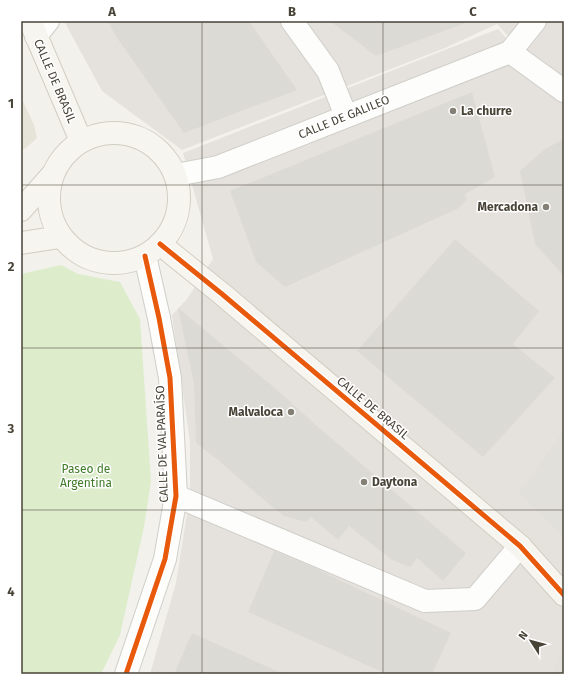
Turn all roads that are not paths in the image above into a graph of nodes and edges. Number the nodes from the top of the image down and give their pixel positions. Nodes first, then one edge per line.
1 (292, 21) edge
2 (535, 21) edge
3 (38, 26) edge
4 (510, 52) junction
5 (564, 91) edge
6 (346, 116) junction
7 (81, 141) junction
8 (52, 174) junction
9 (176, 175) junction
10 (21, 210) edge
11 (60, 237) junction
12 (21, 243) edge
13 (153, 250) junction
14 (176, 496) junction
15 (520, 546) junction
16 (564, 595) edge
17 (126, 674) edge

1 - 6 street
2 - 4 street, CALLE DE GALILEO
3 - 7 street, CALLE DE BRASIL
4 - 5 street
4 - 6 street, CALLE DE GALILEO
6 - 9 street, CALLE DE GALILEO
7 - 8 street
7 - 9 street
8 - 10 street
8 - 11 street
9 - 13 street
11 - 12 street
11 - 13 street
13 - 14 street, CALLE DE VALPARAÍSO
13 - 15 street, CALLE DE BRASIL
14 - 15 street, CALLE DE VALPARAÍSO
14 - 17 street, CALLE DE VALPARAÍSO
15 - 16 street, CALLE DE BRASIL

